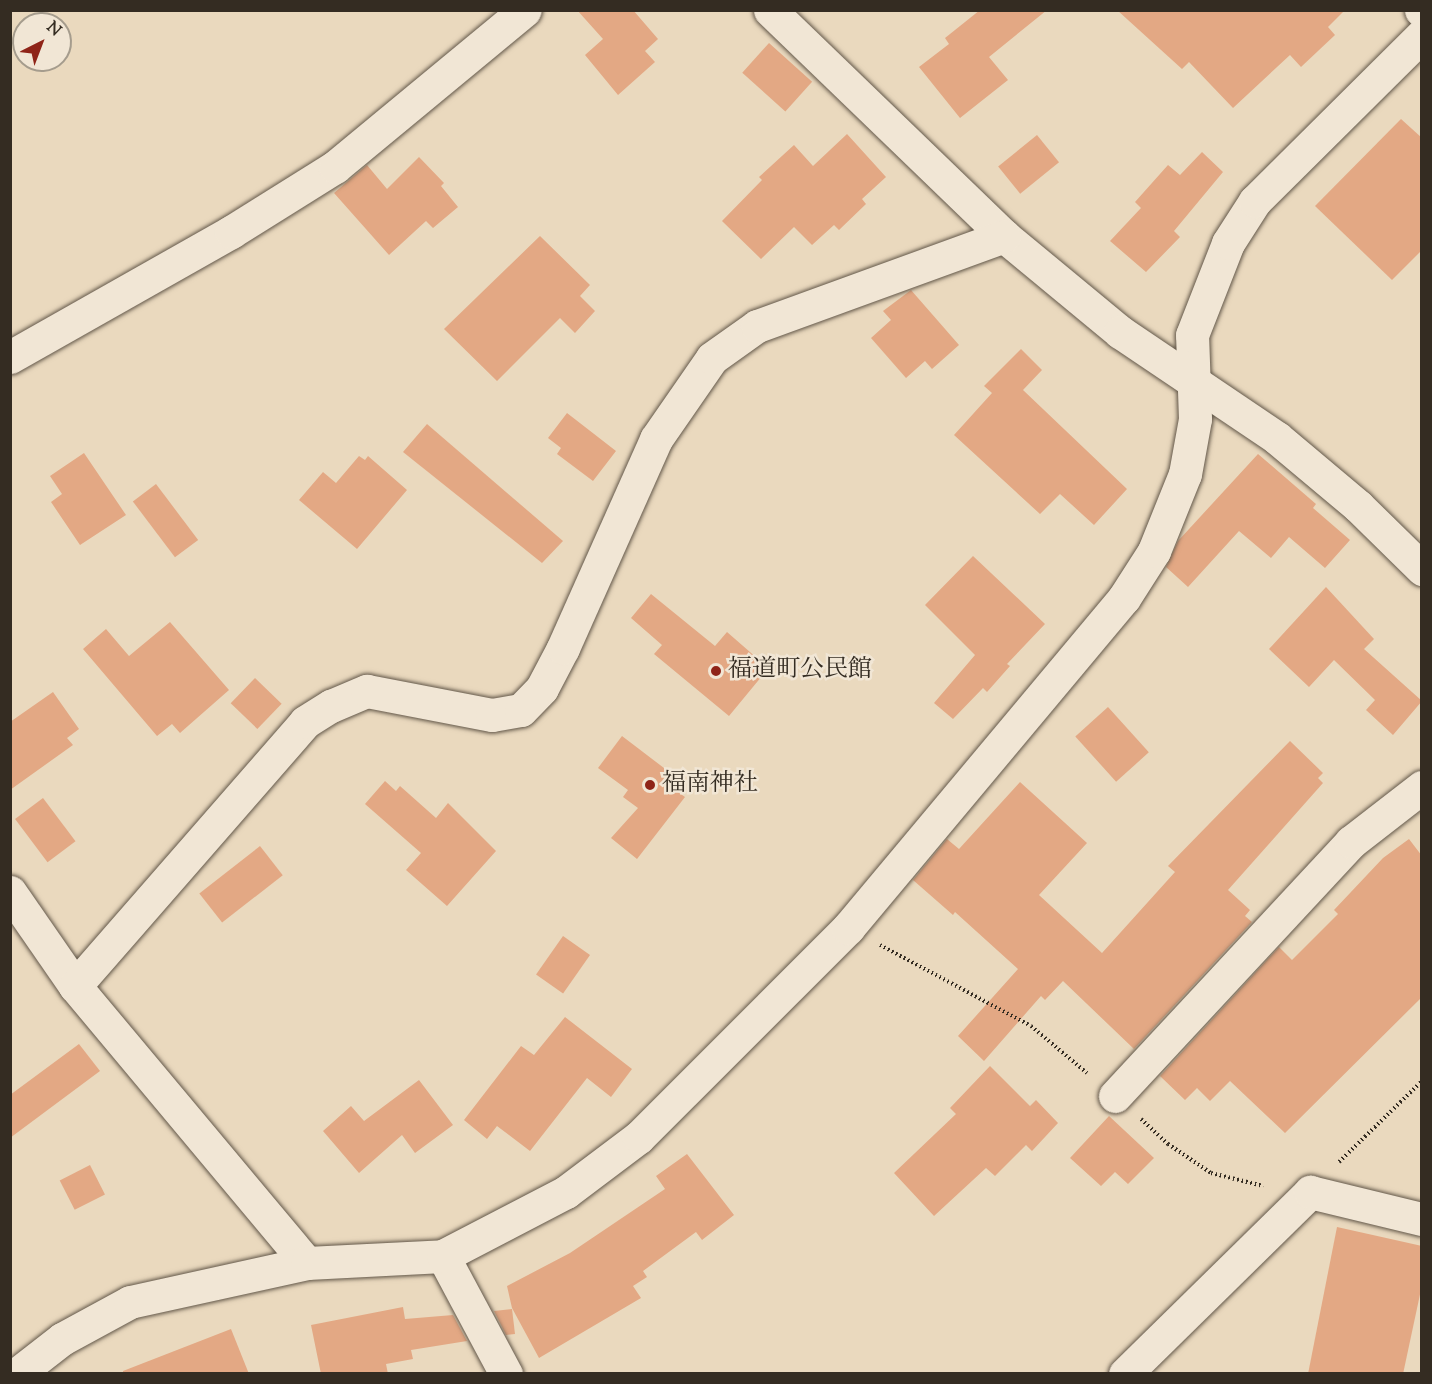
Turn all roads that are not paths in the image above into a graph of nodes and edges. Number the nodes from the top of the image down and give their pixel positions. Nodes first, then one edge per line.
1 (525, 10) edge
2 (770, 10) edge
3 (1422, 35) edge
4 (1004, 236) junction
5 (10, 357) edge
6 (1193, 381) junction
7 (1422, 569) edge
8 (1422, 787) edge
9 (10, 892) edge
10 (75, 986) junction
11 (1115, 1096) dead end
12 (1422, 1219) edge
13 (443, 1256) junction
14 (307, 1263) junction
15 (17, 1374) edge
16 (506, 1374) edge
17 (1125, 1374) edge

1 - 5 street
2 - 4 street
3 - 6 street
4 - 6 street
4 - 10 street
6 - 7 street
6 - 13 street
8 - 11 street
9 - 10 street
10 - 14 street
12 - 17 street
13 - 14 street
13 - 16 street
14 - 15 street

